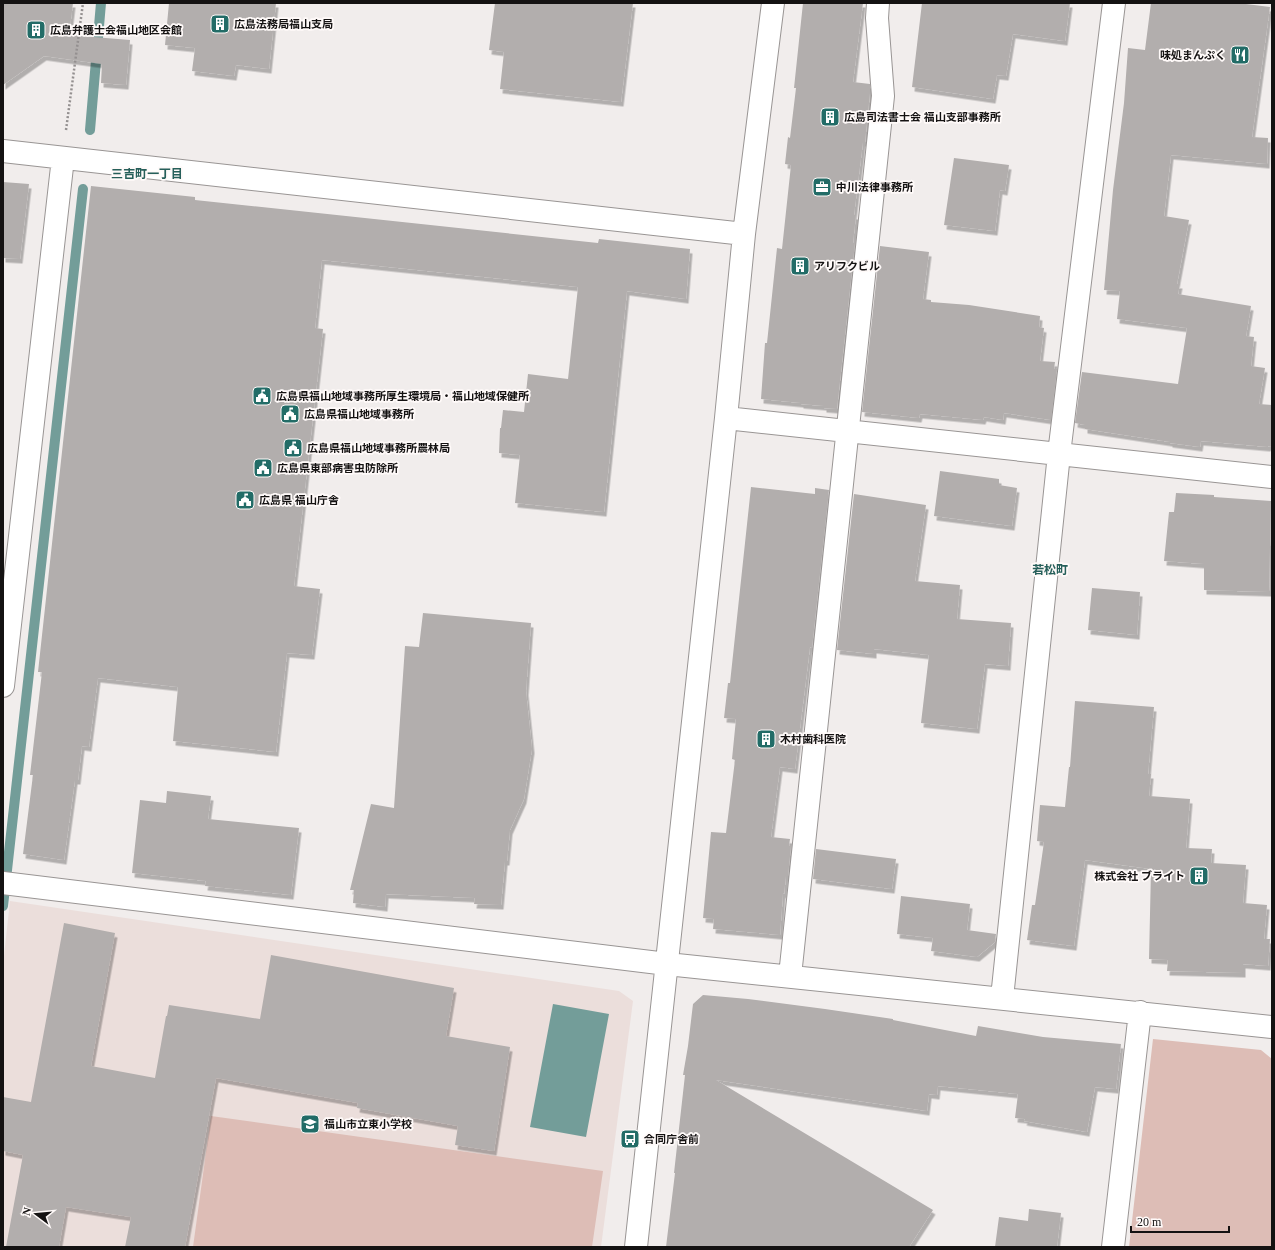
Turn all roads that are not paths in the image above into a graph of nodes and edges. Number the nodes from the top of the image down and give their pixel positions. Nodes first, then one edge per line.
1 (772, 3) edge
2 (878, 3) edge
3 (1114, 3) edge
4 (3, 151) edge
5 (63, 158) junction
6 (744, 234) junction
7 (726, 418) junction
8 (847, 431) junction
9 (1059, 454) junction
10 (1272, 477) edge
11 (3, 686) edge
12 (12, 885) edge
13 (667, 964) junction
14 (790, 976) junction
15 (1002, 998) junction
16 (1140, 1012) junction
17 (1272, 1027) edge
18 (636, 1247) edge
19 (1113, 1247) edge

1 - 6 street
2 - 8 street
3 - 9 street
4 - 5 street
5 - 6 street
5 - 11 street
6 - 7 street
7 - 8 street
7 - 13 street
8 - 9 street
8 - 14 street
9 - 10 street
9 - 15 street
12 - 13 street
13 - 14 street
13 - 18 street
14 - 15 street
15 - 16 street
16 - 17 street
16 - 19 street

